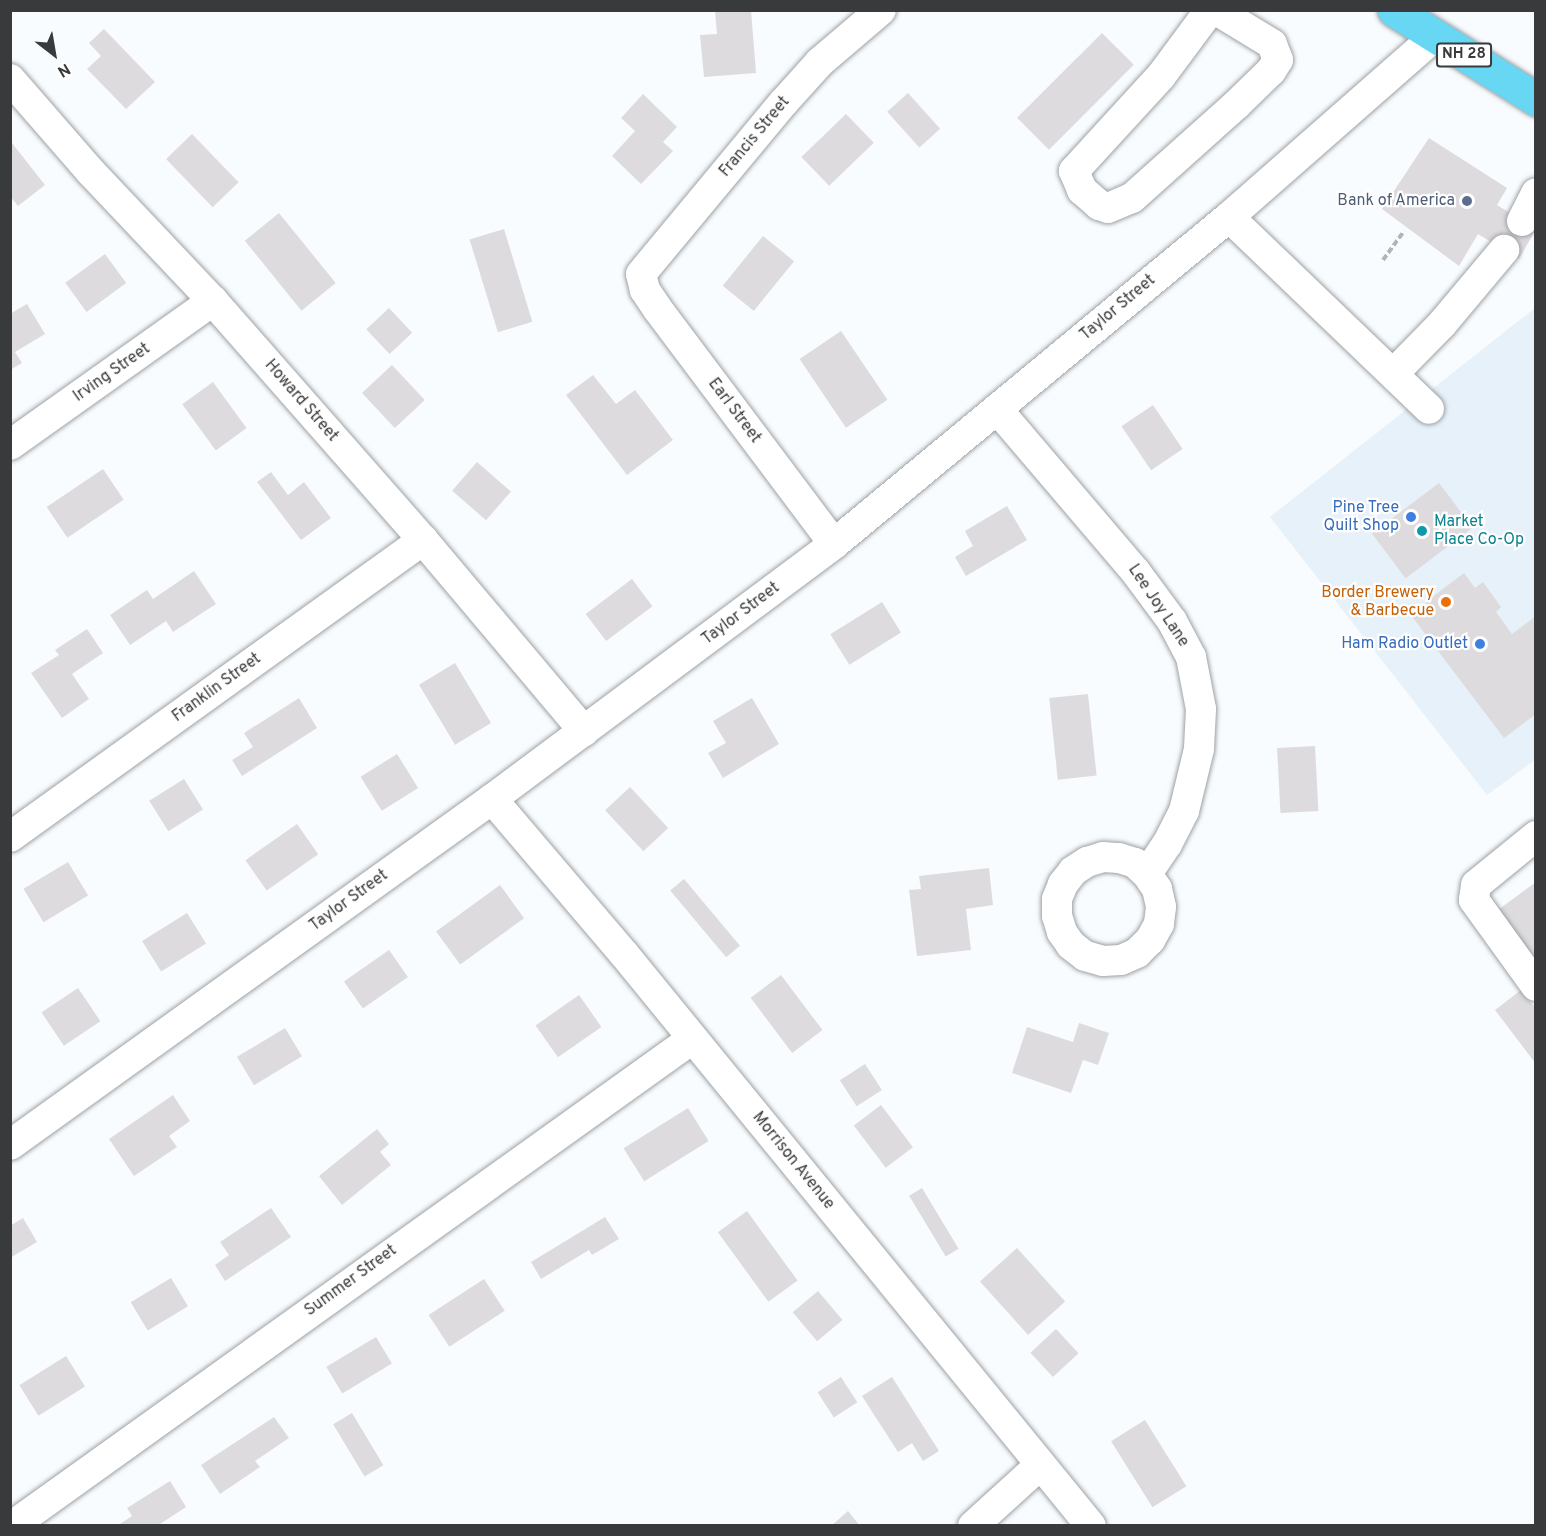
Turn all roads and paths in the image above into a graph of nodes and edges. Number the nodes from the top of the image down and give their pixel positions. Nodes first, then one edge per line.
1 (881, 10) edge
2 (1210, 10) edge
3 (1215, 10) edge
4 (1394, 10) edge
5 (1435, 36) junction
6 (10, 79) edge
7 (1536, 99) edge
8 (1536, 193) edge
9 (1229, 217) junction
10 (1522, 221) dead end
11 (1404, 231) dead end
12 (1504, 250) dead end
13 (1383, 260) dead end
14 (641, 274) joint
15 (213, 301) junction
16 (1394, 373) junction
17 (997, 409) junction
18 (1429, 409) dead end
19 (10, 445) edge
20 (423, 540) junction
21 (834, 544) junction
22 (584, 731) junction
23 (492, 799) junction
24 (1536, 836) edge
25 (10, 837) edge
26 (1147, 874) dead end
27 (1536, 986) edge
28 (692, 1039) junction
29 (10, 1145) edge
30 (1040, 1466) junction
31 (12, 1526) edge
32 (973, 1526) edge
33 (1091, 1526) edge

1 - 14 street, Francis Street
2 - 3 street
4 - 5 main road, NH 28
5 - 7 main road, NH 28
5 - 9 street, Taylor Street
6 - 15 street, Howard Street
8 - 10 street
9 - 16 street
9 - 17 street, Taylor Street
11 - 13 path
12 - 16 street
14 - 21 street, Earl Street
15 - 19 street, Irving Street
15 - 20 street, Howard Street
16 - 18 street
17 - 21 street, Taylor Street
17 - 26 street, Lee Joy Lane
20 - 22 street, Howard Street
20 - 25 street, Franklin Street
21 - 22 street, Taylor Street
22 - 23 street, Taylor Street
23 - 28 street, Morrison Avenue
23 - 29 street, Taylor Street
24 - 27 street
28 - 30 street, Morrison Avenue
28 - 31 street, Summer Street
30 - 32 street
30 - 33 street, Morrison Avenue

